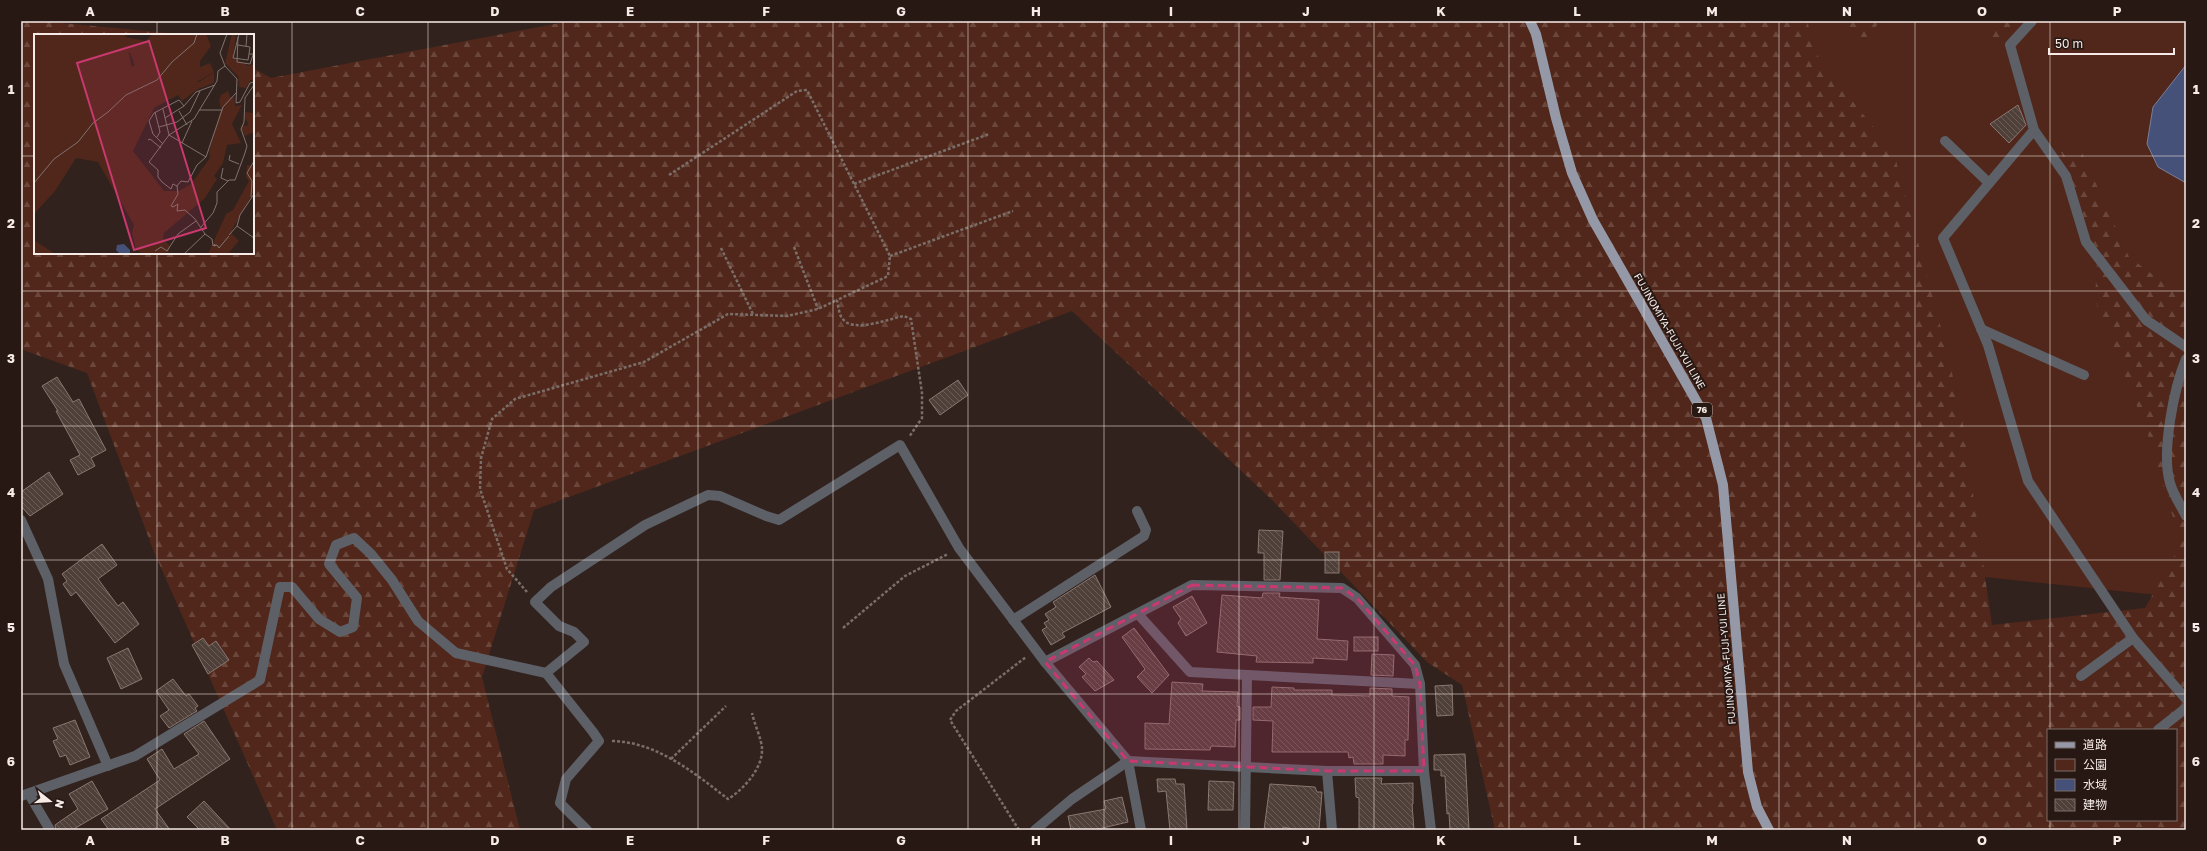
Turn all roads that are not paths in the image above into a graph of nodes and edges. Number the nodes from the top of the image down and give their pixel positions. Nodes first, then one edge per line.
1 (1530, 21) edge
2 (2032, 21) edge
3 (2034, 130) junction
4 (1945, 141) dead end
5 (1989, 183) junction
6 (1981, 329) junction
7 (2186, 347) edge
8 (2186, 359) edge
9 (2084, 375) dead end
10 (1137, 511) dead end
11 (2186, 516) edge
12 (21, 520) edge
13 (1138, 614) junction
14 (1013, 620) junction
15 (2132, 638) junction
16 (1045, 662) junction
17 (546, 673) junction
18 (1247, 676) junction
19 (2081, 676) dead end
20 (1420, 684) junction
21 (2186, 699) edge
22 (2186, 708) edge
23 (2159, 729) edge
24 (1128, 761) junction
25 (108, 766) junction
26 (1246, 766) junction
27 (1424, 771) junction
28 (1327, 772) junction
29 (25, 795) edge
30 (50, 830) edge
31 (587, 830) edge
32 (1035, 830) edge
33 (1141, 830) edge
34 (1245, 830) edge
35 (1332, 830) edge
36 (1431, 830) edge
37 (1769, 830) edge

1 - 37 main road, FUJINOMIYA-FUJI-YUI LINE / 76
2 - 3 street
3 - 5 street
3 - 7 street
4 - 5 street
5 - 6 street
6 - 9 street
6 - 15 street
8 - 11 street
10 - 14 street
12 - 25 street
13 - 16 street
13 - 18 street
13 - 20 street
14 - 16 street
14 - 17 street
15 - 19 street
15 - 21 street
16 - 24 street
17 - 25 street
17 - 31 street
18 - 20 street
18 - 26 street
20 - 27 street
22 - 23 street
24 - 26 street
24 - 32 street
24 - 33 street
25 - 29 street
26 - 28 street
26 - 34 street
27 - 28 street
27 - 36 street
28 - 35 street
29 - 30 street

